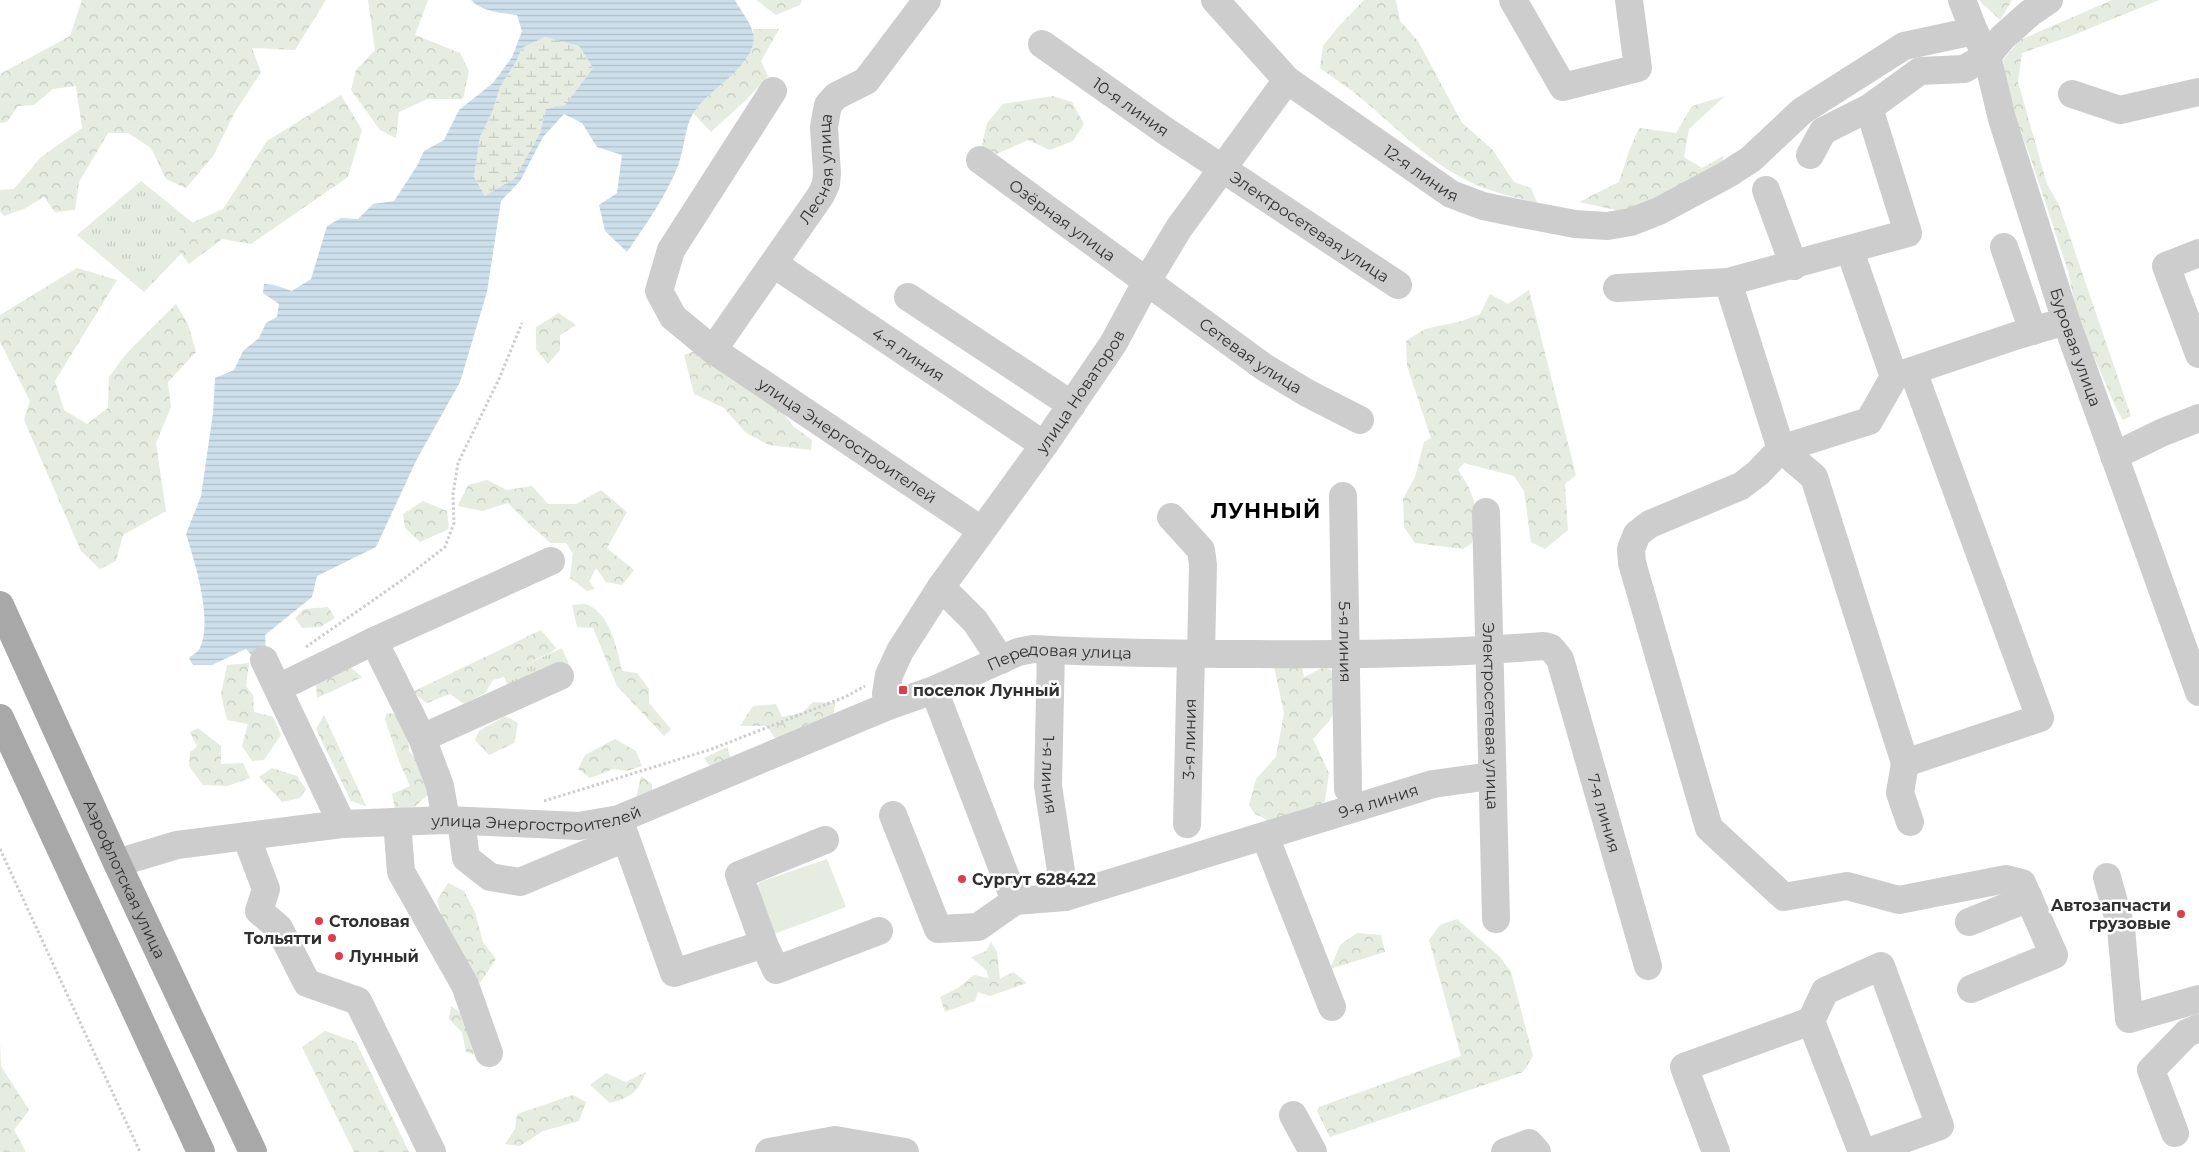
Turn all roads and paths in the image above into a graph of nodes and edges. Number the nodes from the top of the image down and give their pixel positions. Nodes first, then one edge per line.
1 (927, 0) edge
2 (1214, 0) edge
3 (1513, 0) edge
4 (1629, 0) edge
5 (1962, 0) edge
6 (2049, 0) edge
7 (1974, 31) junction
8 (1042, 44) dead end
9 (1987, 56) junction
10 (1287, 80) junction
11 (773, 91) dead end
12 (2199, 92) edge
13 (2072, 94) dead end
14 (1869, 108) junction
15 (1810, 155) dead end
16 (980, 160) dead end
17 (1222, 168) junction
18 (1766, 190) dead end
19 (2004, 247) dead end
20 (1850, 251) junction
21 (2199, 253) edge
22 (774, 264) junction
23 (1794, 266) junction
24 (1147, 281) junction
25 (1728, 282) junction
26 (1398, 285) dead end
27 (1617, 288) dead end
28 (908, 297) dead end
29 (2066, 321) junction
30 (522, 323) dead end
31 (2033, 331) junction
32 (713, 350) junction
33 (2199, 354) edge
34 (1904, 374) junction
35 (1072, 405) junction
36 (2199, 418) edge
37 (1360, 420) dead end
38 (1044, 445) junction
39 (1780, 449) junction
40 (2114, 456) junction
41 (1343, 496) dead end
42 (1486, 512) dead end
43 (1171, 517) dead end
44 (981, 530) junction
45 (551, 561) dead end
46 (941, 587) junction
47 (0, 605) edge
48 (374, 642) junction
49 (305, 648) dead end
50 (1051, 650) junction
51 (1490, 651) junction
52 (1196, 654) junction
53 (1346, 655) junction
54 (264, 660) dead end
55 (1001, 660) junction
56 (889, 674) junction
57 (560, 676) dead end
58 (278, 688) junction
59 (934, 690) junction
60 (2199, 692) edge
61 (888, 706) junction
62 (0, 718) edge
63 (422, 738) junction
64 (1905, 762) junction
65 (1491, 776) junction
66 (1348, 789) dead end
67 (542, 801) dead end
68 (893, 815) dead end
69 (454, 820) junction
70 (397, 822) junction
71 (1910, 822) dead end
72 (342, 824) junction
73 (1187, 824) dead end
74 (622, 828) junction
75 (246, 836) junction
76 (1265, 836) junction
77 (825, 840) dead end
78 (0, 849) edge
79 (117, 863) junction
80 (2107, 877) dead end
81 (1066, 897) junction
82 (2029, 898) junction
83 (1016, 901) junction
84 (1496, 919) dead end
85 (1969, 922) dead end
86 (879, 931) dead end
87 (764, 944) junction
88 (1648, 966) dead end
89 (1971, 989) dead end
90 (2199, 999) edge
91 (1332, 1007) dead end
92 (1811, 1021) junction
93 (2199, 1028) edge
94 (489, 1053) dead end
95 (1293, 1115) dead end
96 (2175, 1134) dead end
97 (140, 1152) edge
98 (201, 1152) edge
99 (253, 1152) edge
100 (432, 1152) edge
101 (769, 1152) edge
102 (905, 1152) edge
103 (1313, 1152) edge
104 (1505, 1152) edge
105 (1537, 1152) edge
106 (1716, 1152) edge
107 (1862, 1152) edge
108 (1868, 1152) edge

1 - 22 street, Лесная улица
2 - 10 street, 12-я линия
3 - 4 street
5 - 7 street, Буровая улица
6 - 9 street
7 - 9 street, Буровая улица
7 - 10 street, 12-я линия
8 - 17 street, 10-я линия
9 - 14 street
9 - 29 street, Буровая улица
10 - 17 street, улица Новаторов
11 - 32 street, улица Энергостроителей
12 - 13 street
14 - 15 street
14 - 20 street
16 - 24 street, Озёрная улица
17 - 24 street, улица Новаторов
17 - 26 street, Электросетевая улица
18 - 23 street
19 - 31 street
20 - 23 street
20 - 34 street
21 - 33 street
22 - 32 street, Лесная улица
22 - 38 street, 4-я линия
23 - 25 street
24 - 35 street, улица Новаторов
24 - 37 street, Сетевая улица
25 - 27 street
25 - 39 street
28 - 35 street
29 - 31 street
29 - 40 street, Буровая улица
30 - 49 path
31 - 34 street
32 - 44 street, улица Энергостроителей
34 - 39 street
34 - 64 street
35 - 38 street, улица Новаторов
36 - 40 street
38 - 44 street, улица Новаторов
39 - 64 street
39 - 82 street
40 - 60 street, Буровая улица
41 - 53 street, 5-я линия
42 - 51 street, Электросетевая улица
43 - 52 street, 3-я линия
44 - 46 street, улица Новаторов
45 - 48 street
46 - 55 street
46 - 56 street, улица Новаторов
47 - 79 main road, Аэрофлотская улица
48 - 58 street
48 - 63 street
50 - 52 street, Передовая улица
50 - 55 street, Передовая улица
50 - 81 street, 1-я линия
51 - 53 street
51 - 65 street, Электросетевая улица
51 - 88 street, 7-я линия
52 - 53 street
52 - 73 street, 3-я линия
53 - 66 street, 5-я линия
54 - 58 street
55 - 59 street, Передовая улица
56 - 61 street, улица Новаторов
56 - 67 path
57 - 63 street
58 - 72 street
59 - 61 street, улица Энергостроителей
59 - 83 street
61 - 74 street, улица Энергостроителей
62 - 98 main road
63 - 69 street
64 - 71 street
65 - 76 street, 9-я линия
65 - 84 street, Электросетевая улица
68 - 83 street
69 - 70 street, улица Энергостроителей
69 - 74 street, улица Энергостроителей
69 - 74 street
70 - 72 street, улица Энергостроителей
70 - 94 street
72 - 75 street, улица Энергостроителей
74 - 87 street
75 - 79 street, улица Энергостроителей
75 - 100 street
76 - 81 street, 9-я линия
76 - 91 street
77 - 87 street
78 - 97 path
79 - 99 main road, Аэрофлотская улица
80 - 90 street
81 - 83 street, 9-я линия
82 - 85 street
82 - 89 street
86 - 87 street
92 - 106 street
92 - 107 street
92 - 108 street
93 - 96 street
95 - 103 street
101 - 102 street
104 - 105 street

